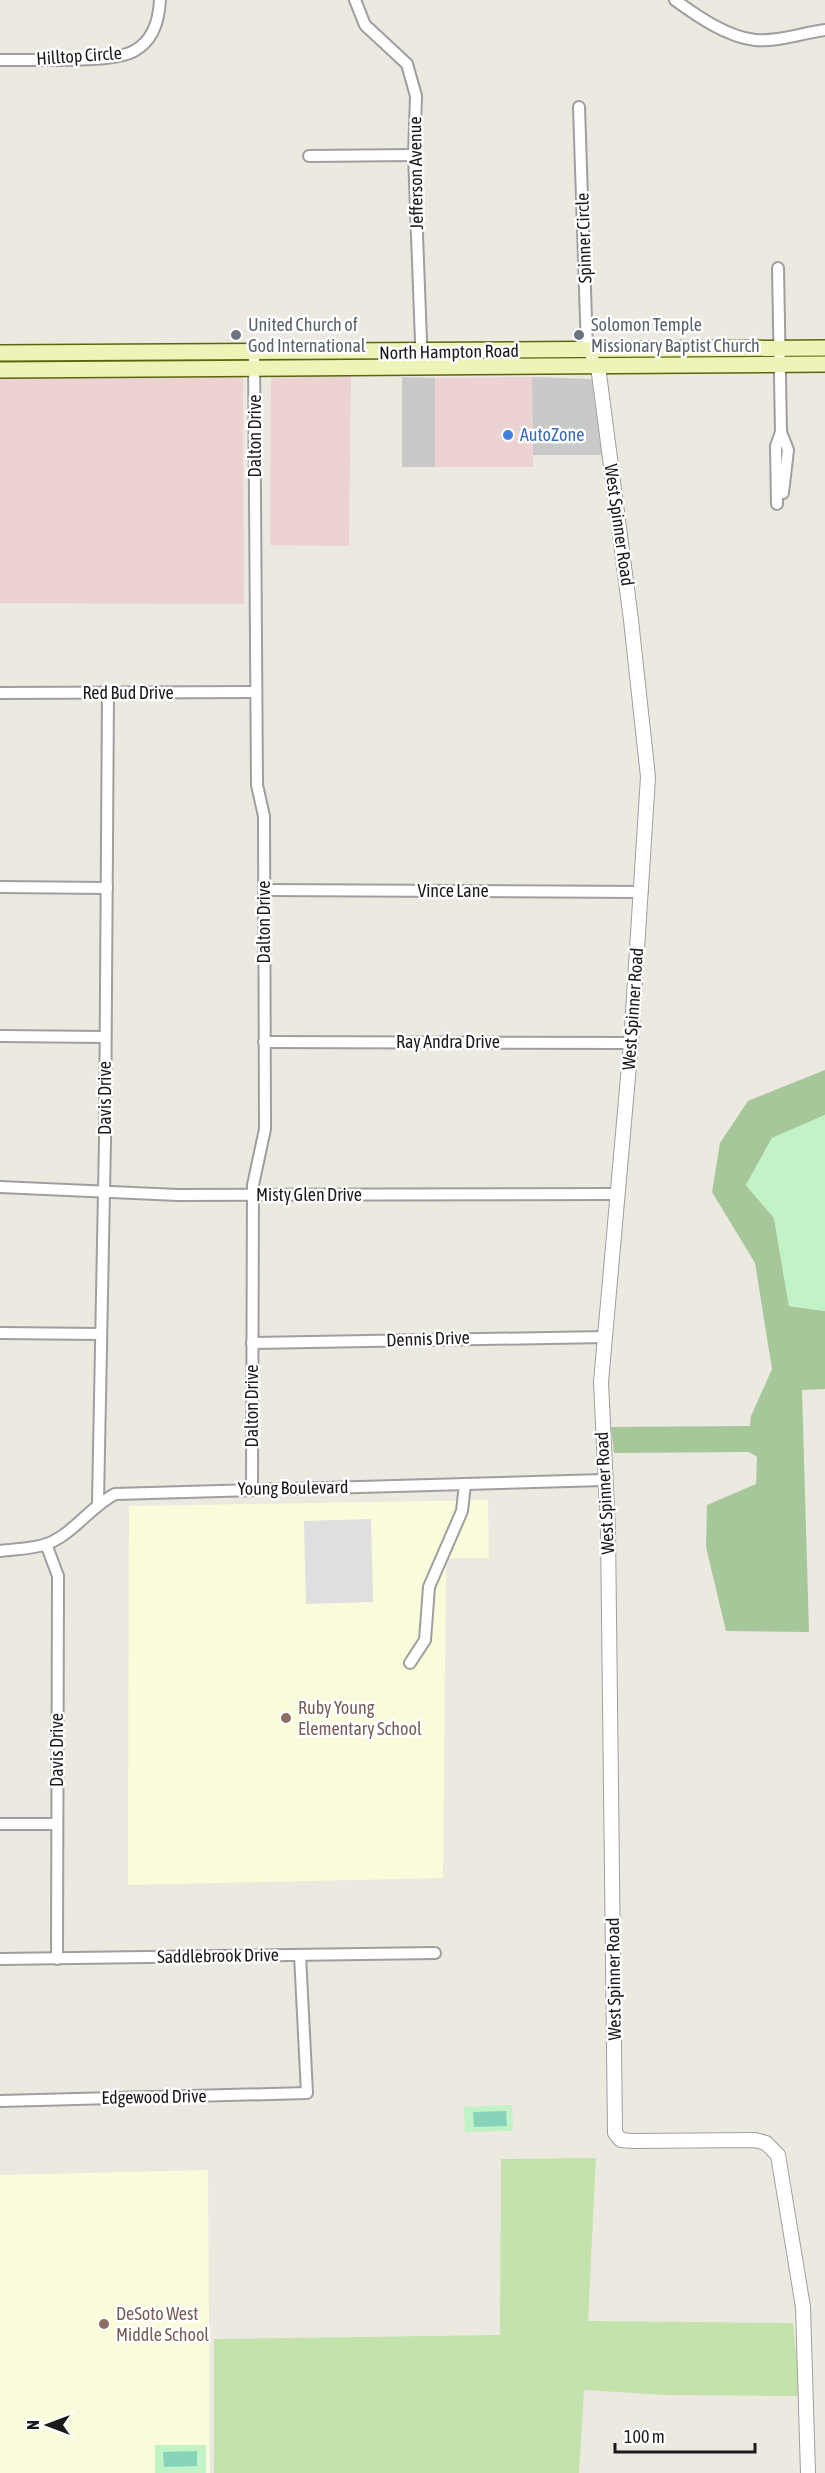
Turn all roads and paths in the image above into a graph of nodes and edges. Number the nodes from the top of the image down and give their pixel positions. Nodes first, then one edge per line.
1 (160, 0) edge
2 (355, 0) edge
3 (675, 0) edge
4 (825, 30) edge
5 (0, 60) edge
6 (579, 107) dead end
7 (414, 155) junction
8 (309, 156) dead end
9 (778, 268) dead end
10 (778, 347) junction
11 (825, 348) edge
12 (749, 349) junction
13 (588, 350) junction
14 (421, 352) junction
15 (0, 353) edge
16 (254, 354) junction
17 (825, 364) edge
18 (750, 365) junction
19 (778, 365) junction
20 (598, 366) junction
21 (423, 368) junction
22 (0, 370) edge
23 (255, 370) junction
24 (780, 504) dead end
25 (256, 692) junction
26 (0, 693) edge
27 (108, 693) junction
28 (0, 887) edge
29 (107, 888) junction
30 (265, 890) junction
31 (642, 892) junction
32 (0, 1035) edge
33 (105, 1036) junction
34 (264, 1042) junction
35 (631, 1043) junction
36 (0, 1187) edge
37 (103, 1192) junction
38 (253, 1194) junction
39 (618, 1194) junction
40 (0, 1333) edge
41 (100, 1334) junction
42 (604, 1337) junction
43 (252, 1343) junction
44 (604, 1480) junction
45 (465, 1484) junction
46 (252, 1488) junction
47 (98, 1502) junction
48 (46, 1544) junction
49 (0, 1551) edge
50 (410, 1663) dead end
51 (0, 1824) edge
52 (57, 1824) junction
53 (435, 1953) dead end
54 (300, 1955) junction
55 (0, 1959) edge
56 (57, 1959) junction
57 (0, 2101) edge
58 (808, 2473) edge

1 - 5 street, Hilltop Circle
2 - 7 street, Jefferson Avenue
3 - 4 street
6 - 13 street, Spinner Circle
7 - 8 street
7 - 14 street, Jefferson Avenue
9 - 10 street
10 - 11 main road, North Hampton Road
10 - 12 main road, North Hampton Road
10 - 19 street
12 - 13 main road, North Hampton Road
12 - 18 main road
13 - 14 main road, North Hampton Road
13 - 20 street, Spinner Circle
14 - 16 main road, North Hampton Road
14 - 21 street, Jefferson Avenue
15 - 16 main road, North Hampton Road
16 - 23 street, Dalton Drive
17 - 19 main road, North Hampton Road
18 - 19 main road, North Hampton Road
18 - 20 main road, North Hampton Road
19 - 24 street
20 - 21 main road, North Hampton Road
20 - 31 street, West Spinner Road
21 - 23 main road, North Hampton Road
22 - 23 main road, North Hampton Road
23 - 25 street, Dalton Drive
25 - 27 street, Red Bud Drive
25 - 30 street, Dalton Drive
26 - 27 street, Red Bud Drive
27 - 29 street, Davis Drive
28 - 29 street
29 - 33 street, Davis Drive
30 - 31 street, Vince Lane
30 - 34 street, Dalton Drive
31 - 35 street, West Spinner Road
32 - 33 street
33 - 37 street, Davis Drive
34 - 35 street, Ray Andra Drive
34 - 38 street, Dalton Drive
35 - 39 street, West Spinner Road
36 - 37 street, Misty Glen Drive
37 - 38 street, Misty Glen Drive
37 - 41 street, Davis Drive
38 - 39 street, Misty Glen Drive
38 - 43 street, Dalton Drive
39 - 42 street, West Spinner Road
40 - 41 street
41 - 47 street, Davis Drive
42 - 43 street, Dennis Drive
42 - 44 street, West Spinner Road
43 - 46 street, Dalton Drive
44 - 45 street, Young Boulevard
44 - 58 street, West Spinner Road
45 - 46 street, Young Boulevard
45 - 50 street
46 - 47 street, Young Boulevard
47 - 48 street, Young Boulevard
48 - 49 street, Young Boulevard
48 - 52 street, Davis Drive
51 - 52 street
52 - 56 street, Davis Drive
53 - 54 street, Saddlebrook Drive
54 - 56 street, Saddlebrook Drive
54 - 57 street, Edgewood Drive
55 - 56 street, Saddlebrook Drive

